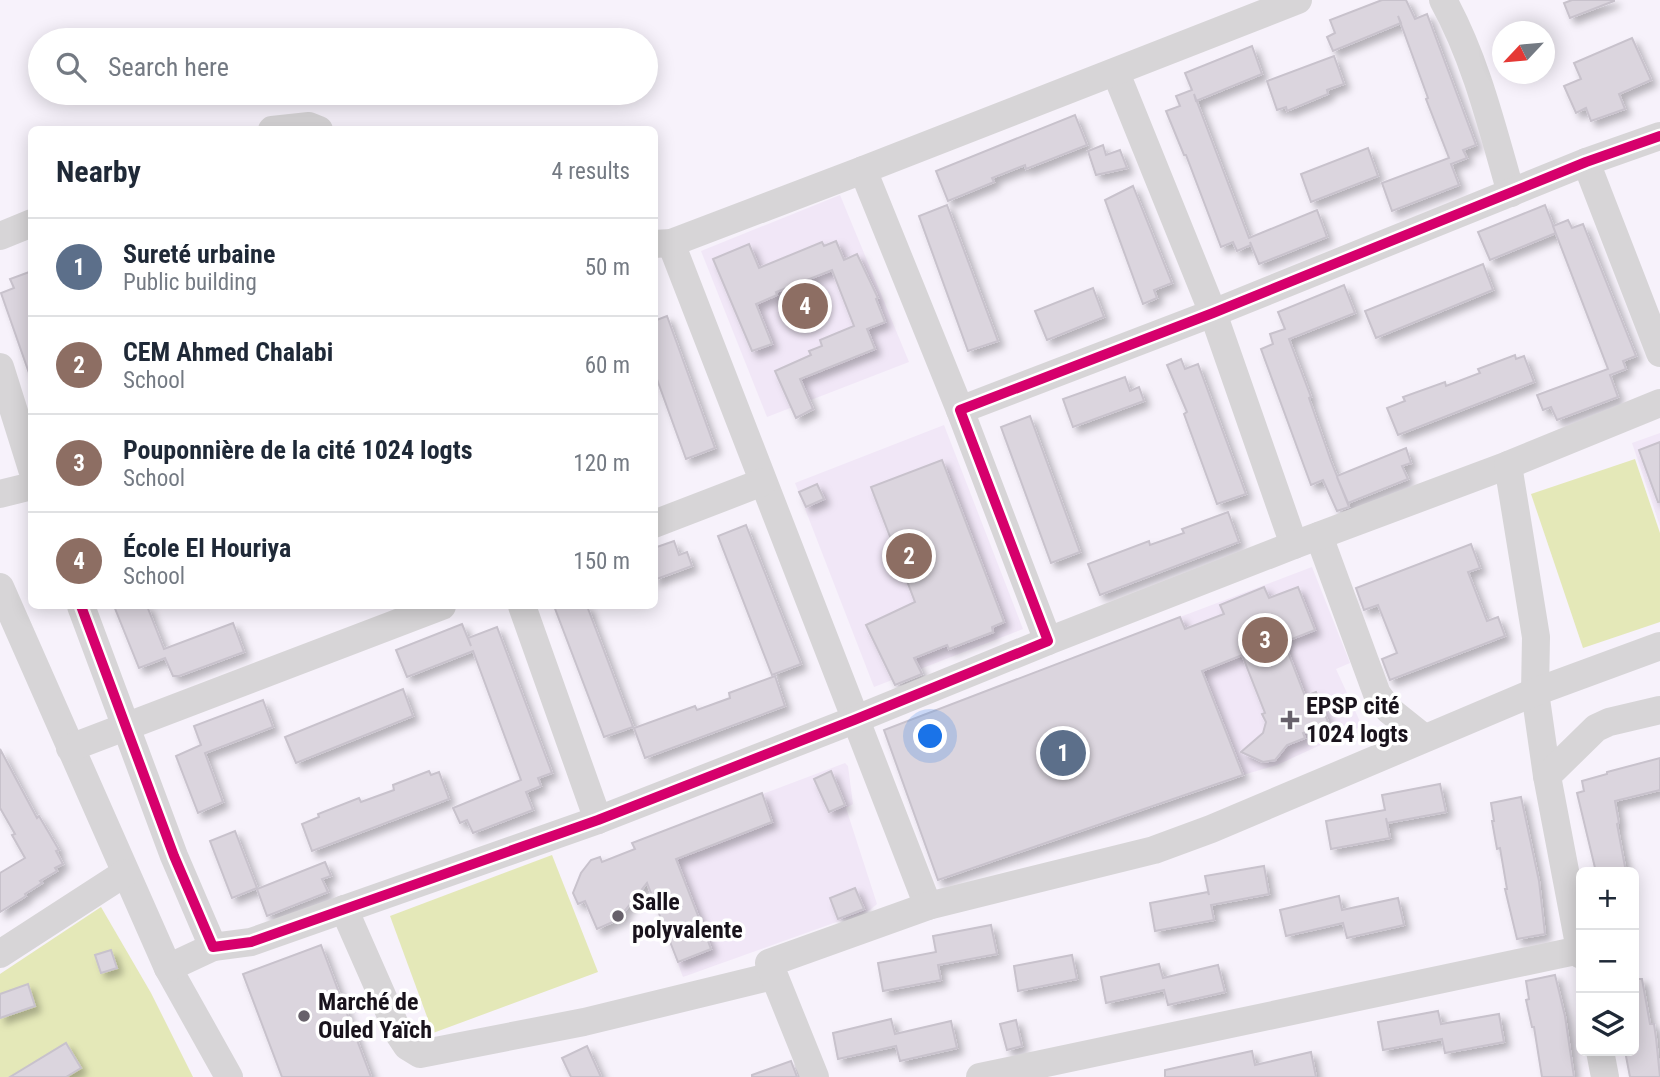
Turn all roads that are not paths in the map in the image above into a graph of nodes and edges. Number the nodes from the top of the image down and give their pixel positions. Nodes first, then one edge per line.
1 (1298, 0) edge
2 (1443, 0) edge
3 (1116, 73) junction
4 (1660, 136) edge
5 (1586, 162) junction
6 (863, 170) junction
7 (1511, 192) junction
8 (28, 225) edge
9 (0, 236) edge
10 (663, 244) edge
11 (1213, 313) junction
12 (1660, 354) edge
13 (0, 367) edge
14 (1660, 403) edge
15 (960, 410) junction
16 (28, 457) edge
17 (1508, 465) junction
18 (763, 482) junction
19 (28, 487) edge
20 (0, 494) edge
21 (658, 522) edge
22 (1307, 540) junction
23 (1, 593) edge
24 (82, 609) edge
25 (434, 609) edge
26 (523, 609) edge
27 (1048, 641) junction
28 (1660, 646) edge
29 (1535, 692) junction
30 (1660, 710) edge
31 (854, 720) junction
32 (127, 726) junction
33 (1424, 738) junction
34 (70, 748) junction
35 (1547, 776) junction
36 (598, 820) junction
37 (125, 873) junction
38 (928, 906) junction
39 (344, 909) junction
40 (1577, 930) edge
41 (214, 947) junction
42 (1576, 953) edge
43 (0, 954) edge
44 (168, 968) junction
45 (773, 976) junction
46 (1601, 1056) edge
47 (229, 1077) edge
48 (815, 1077) edge
49 (980, 1077) edge
50 (1605, 1077) edge

1 - 3 street
2 - 7 street
3 - 6 street
3 - 11 street
4 - 5 street
5 - 7 street
5 - 12 street
6 - 10 street
6 - 15 street
7 - 11 street
8 - 9 street
10 - 18 street
11 - 15 street
11 - 22 street
13 - 16 street
14 - 17 street
15 - 27 street
17 - 22 street
17 - 29 street
18 - 21 street
18 - 31 street
19 - 20 street
22 - 27 street
22 - 33 street
23 - 34 street
24 - 32 street
25 - 32 street
26 - 36 street
27 - 31 street
28 - 29 street
29 - 33 street
29 - 35 street
30 - 35 street
31 - 36 street
31 - 38 street
32 - 34 street
32 - 41 street
33 - 38 street
34 - 37 street
35 - 40 street
36 - 39 street
37 - 43 street
37 - 44 street
38 - 45 street
39 - 41 street
39 - 45 street
41 - 44 street
42 - 49 street
44 - 47 street
45 - 48 street
46 - 50 street

